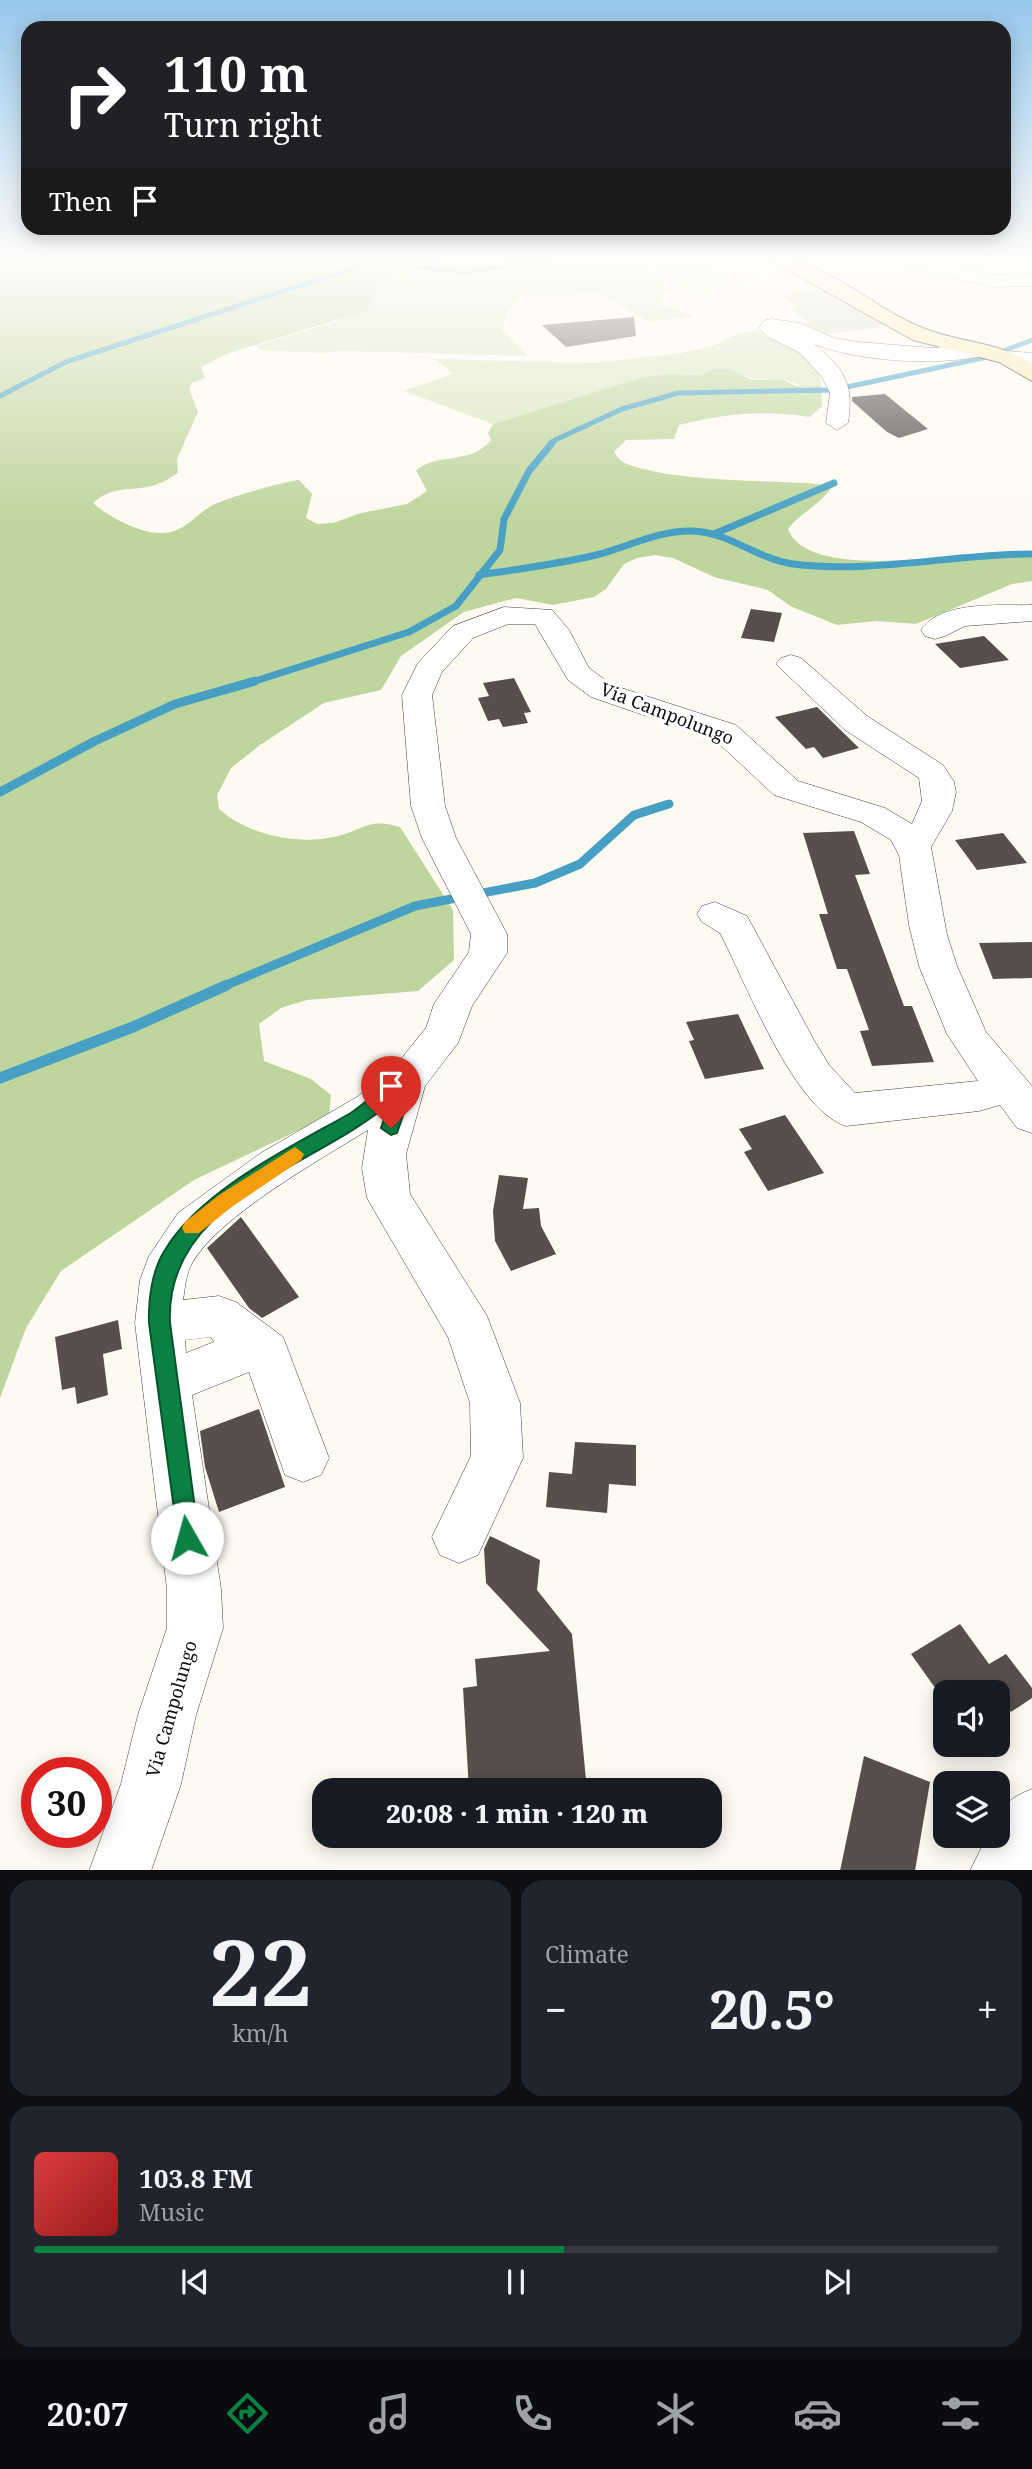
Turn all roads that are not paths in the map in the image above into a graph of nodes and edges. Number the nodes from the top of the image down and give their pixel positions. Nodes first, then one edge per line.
1 (802, 345) edge
2 (841, 345) edge
3 (961, 345) edge
4 (983, 351) junction
5 (1007, 357) junction
6 (1032, 359) edge
7 (1032, 374) edge
8 (837, 423) dead end
9 (1032, 613) edge
10 (934, 630) dead end
11 (792, 664) dead end
12 (914, 848) junction
13 (715, 914) dead end
14 (406, 1081) junction
15 (1006, 1087) junction
16 (1032, 1117) edge
17 (159, 1323) junction
18 (241, 1332) junction
19 (166, 1383) junction
20 (303, 1458) dead end
21 (460, 1537) dead end
22 (1032, 1819) edge
23 (120, 1870) edge
24 (1002, 1870) edge

1 - 8 street
2 - 4 street
3 - 4 main road
4 - 5 main road
5 - 6 street
5 - 7 main road
9 - 10 street
11 - 12 street
12 - 14 street, Via Campolungo
12 - 15 street
13 - 15 street
14 - 17 street, Via Campolungo
14 - 21 street
15 - 16 street
17 - 18 street
17 - 19 street, Via Campolungo
18 - 19 street
18 - 20 street
19 - 23 street, Via Campolungo
22 - 24 street

